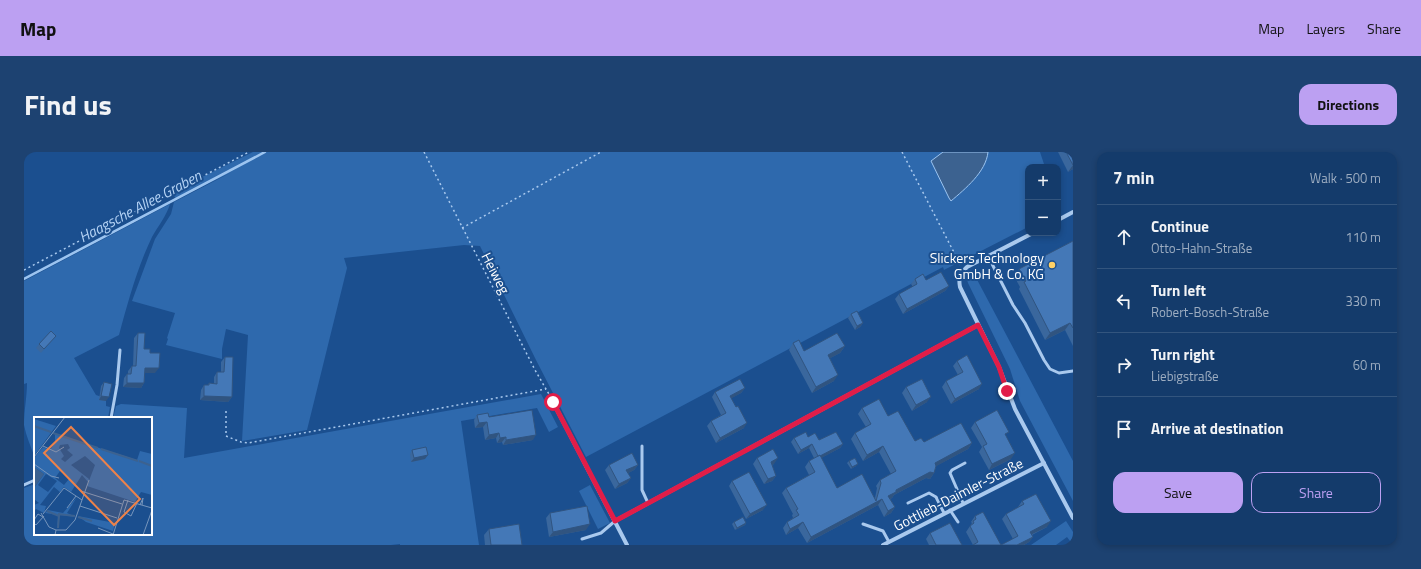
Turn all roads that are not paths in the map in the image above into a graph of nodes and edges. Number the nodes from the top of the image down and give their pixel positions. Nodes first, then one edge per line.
1 (1073, 212) edge
2 (1061, 218) edge
3 (1027, 236) edge
4 (988, 256) junction
5 (978, 325) junction
6 (120, 350) dead end
7 (1073, 371) edge
8 (553, 402) road end
9 (111, 417) edge
10 (642, 446) dead end
11 (965, 463) dead end
12 (1044, 463) junction
13 (34, 480) edge
14 (24, 485) edge
15 (648, 503) junction
16 (908, 503) dead end
17 (963, 503) junction
18 (950, 510) junction
19 (944, 513) junction
20 (1073, 518) edge
21 (615, 521) junction
22 (958, 522) dead end
23 (863, 524) dead end
24 (582, 539) dead end
25 (889, 542) junction
26 (627, 545) edge
27 (884, 545) edge

1 - 2 street
3 - 4 street
4 - 5 street
4 - 7 lane
5 - 12 street
5 - 15 street
6 - 9 lane
8 - 21 street
10 - 15 lane
11 - 17 lane
12 - 17 street, Gottlieb-Daimler-Straße
12 - 20 street
13 - 14 lane
15 - 21 street
16 - 19 lane
17 - 18 street, Gottlieb-Daimler-Straße
18 - 19 street, Gottlieb-Daimler-Straße
18 - 22 lane
19 - 25 street, Gottlieb-Daimler-Straße
21 - 24 lane
21 - 26 street
23 - 25 lane
25 - 27 street, Gottlieb-Daimler-Straße

